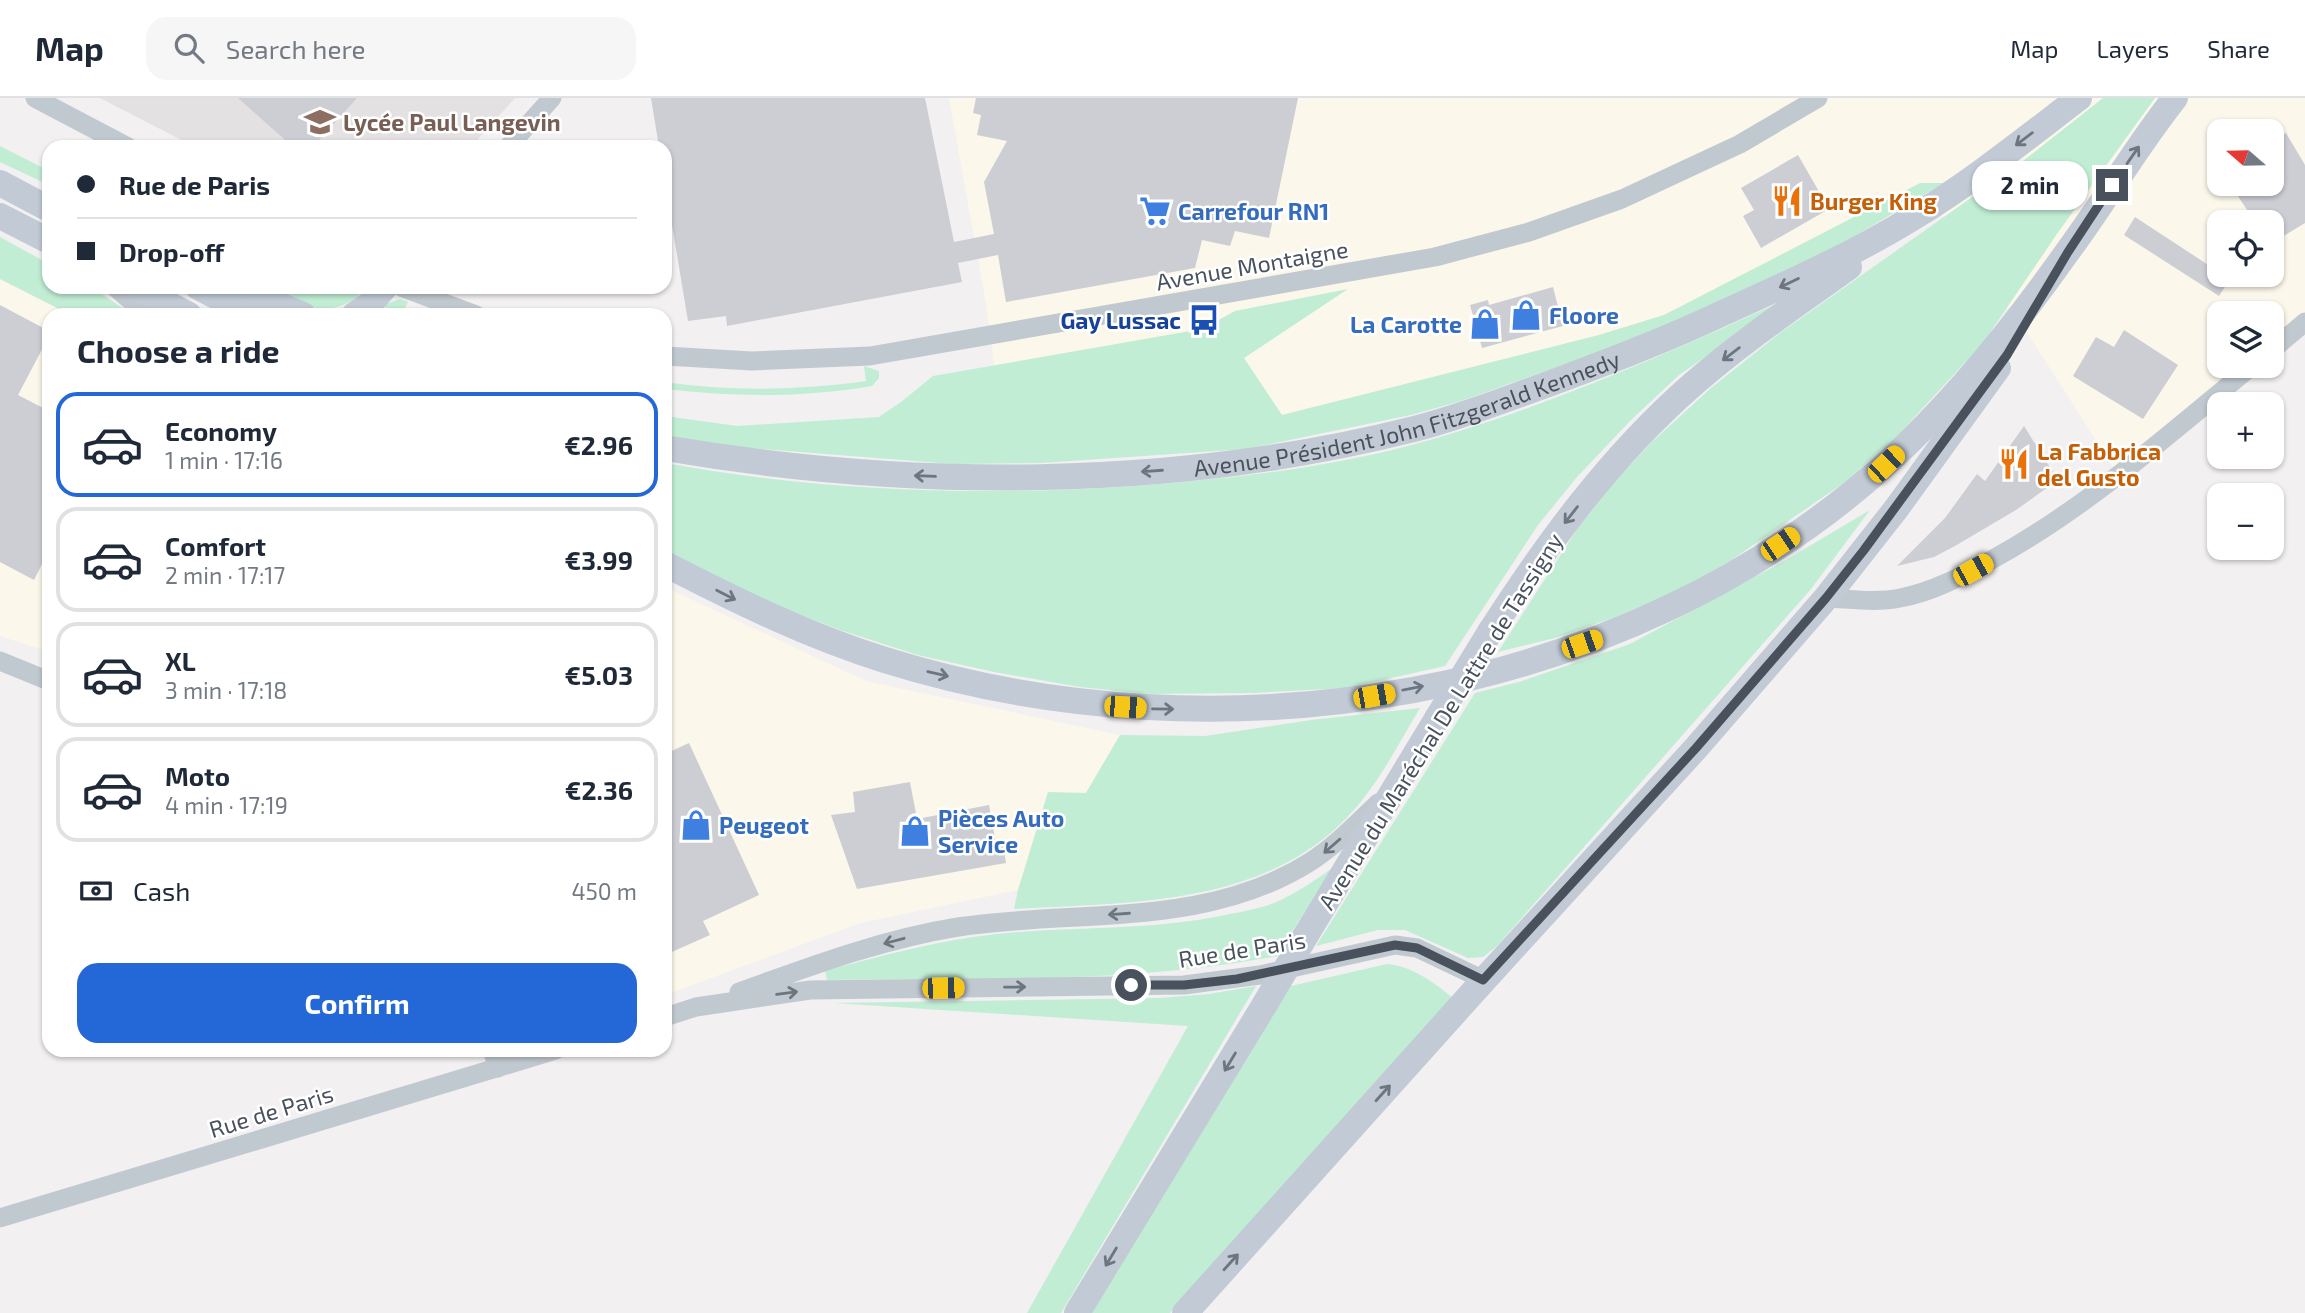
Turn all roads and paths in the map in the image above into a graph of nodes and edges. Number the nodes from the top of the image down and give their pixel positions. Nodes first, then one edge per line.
1 (35, 98) edge
2 (552, 98) edge
3 (1818, 98) edge
4 (2079, 98) edge
5 (2175, 98) edge
6 (115, 140) edge
7 (514, 140) edge
8 (5, 186) edge
9 (1944, 198) junction
10 (42, 199) edge
11 (42, 205) edge
12 (0, 216) edge
13 (42, 238) edge
14 (2068, 252) junction
15 (123, 294) edge
16 (149, 294) edge
17 (212, 294) edge
18 (254, 294) edge
19 (378, 294) edge
20 (420, 294) edge
21 (139, 308) edge
22 (176, 308) edge
23 (238, 308) edge
24 (286, 308) edge
25 (363, 308) edge
26 (458, 308) edge
27 (2305, 322) edge
28 (2284, 340) edge
29 (672, 355) edge
30 (2237, 378) edge
31 (672, 449) edge
32 (672, 568) edge
33 (1826, 598) junction
34 (0, 661) edge
35 (42, 678) edge
36 (1400, 783) junction
37 (1483, 980) junction
38 (696, 1007) junction
39 (672, 1015) edge
40 (495, 1059) edge
41 (0, 1218) edge
42 (1077, 1313) edge
43 (1185, 1313) edge

1 - 6 street
2 - 7 street
3 - 29 street, Avenue Montaigne
4 -> 9 main road, Avenue Président John Fitzgerald Kennedy
14 -> 5 main road
8 - 10 main road
8 - 11 main road
9 -> 31 main road, Avenue Président John Fitzgerald Kennedy
9 -> 36 main road, Avenue du Maréchal De Lattre de Tassigny, bridge
12 - 13 main road
32 -> 14 main road
14 - 33 main road
15 - 21 street
16 - 22 main road
17 - 23 main road
18 - 24 main road
19 - 25 main road
20 - 26 street
27 - 28 street
30 - 33 street
33 - 37 main road
34 - 35 street
36 -> 38 street
36 -> 42 main road, Avenue du Maréchal De Lattre de Tassigny, bridge
38 -> 37 street, Rue de Paris
43 -> 37 main road
38 - 39 street, Rue de Paris
40 - 41 street, Rue de Paris

